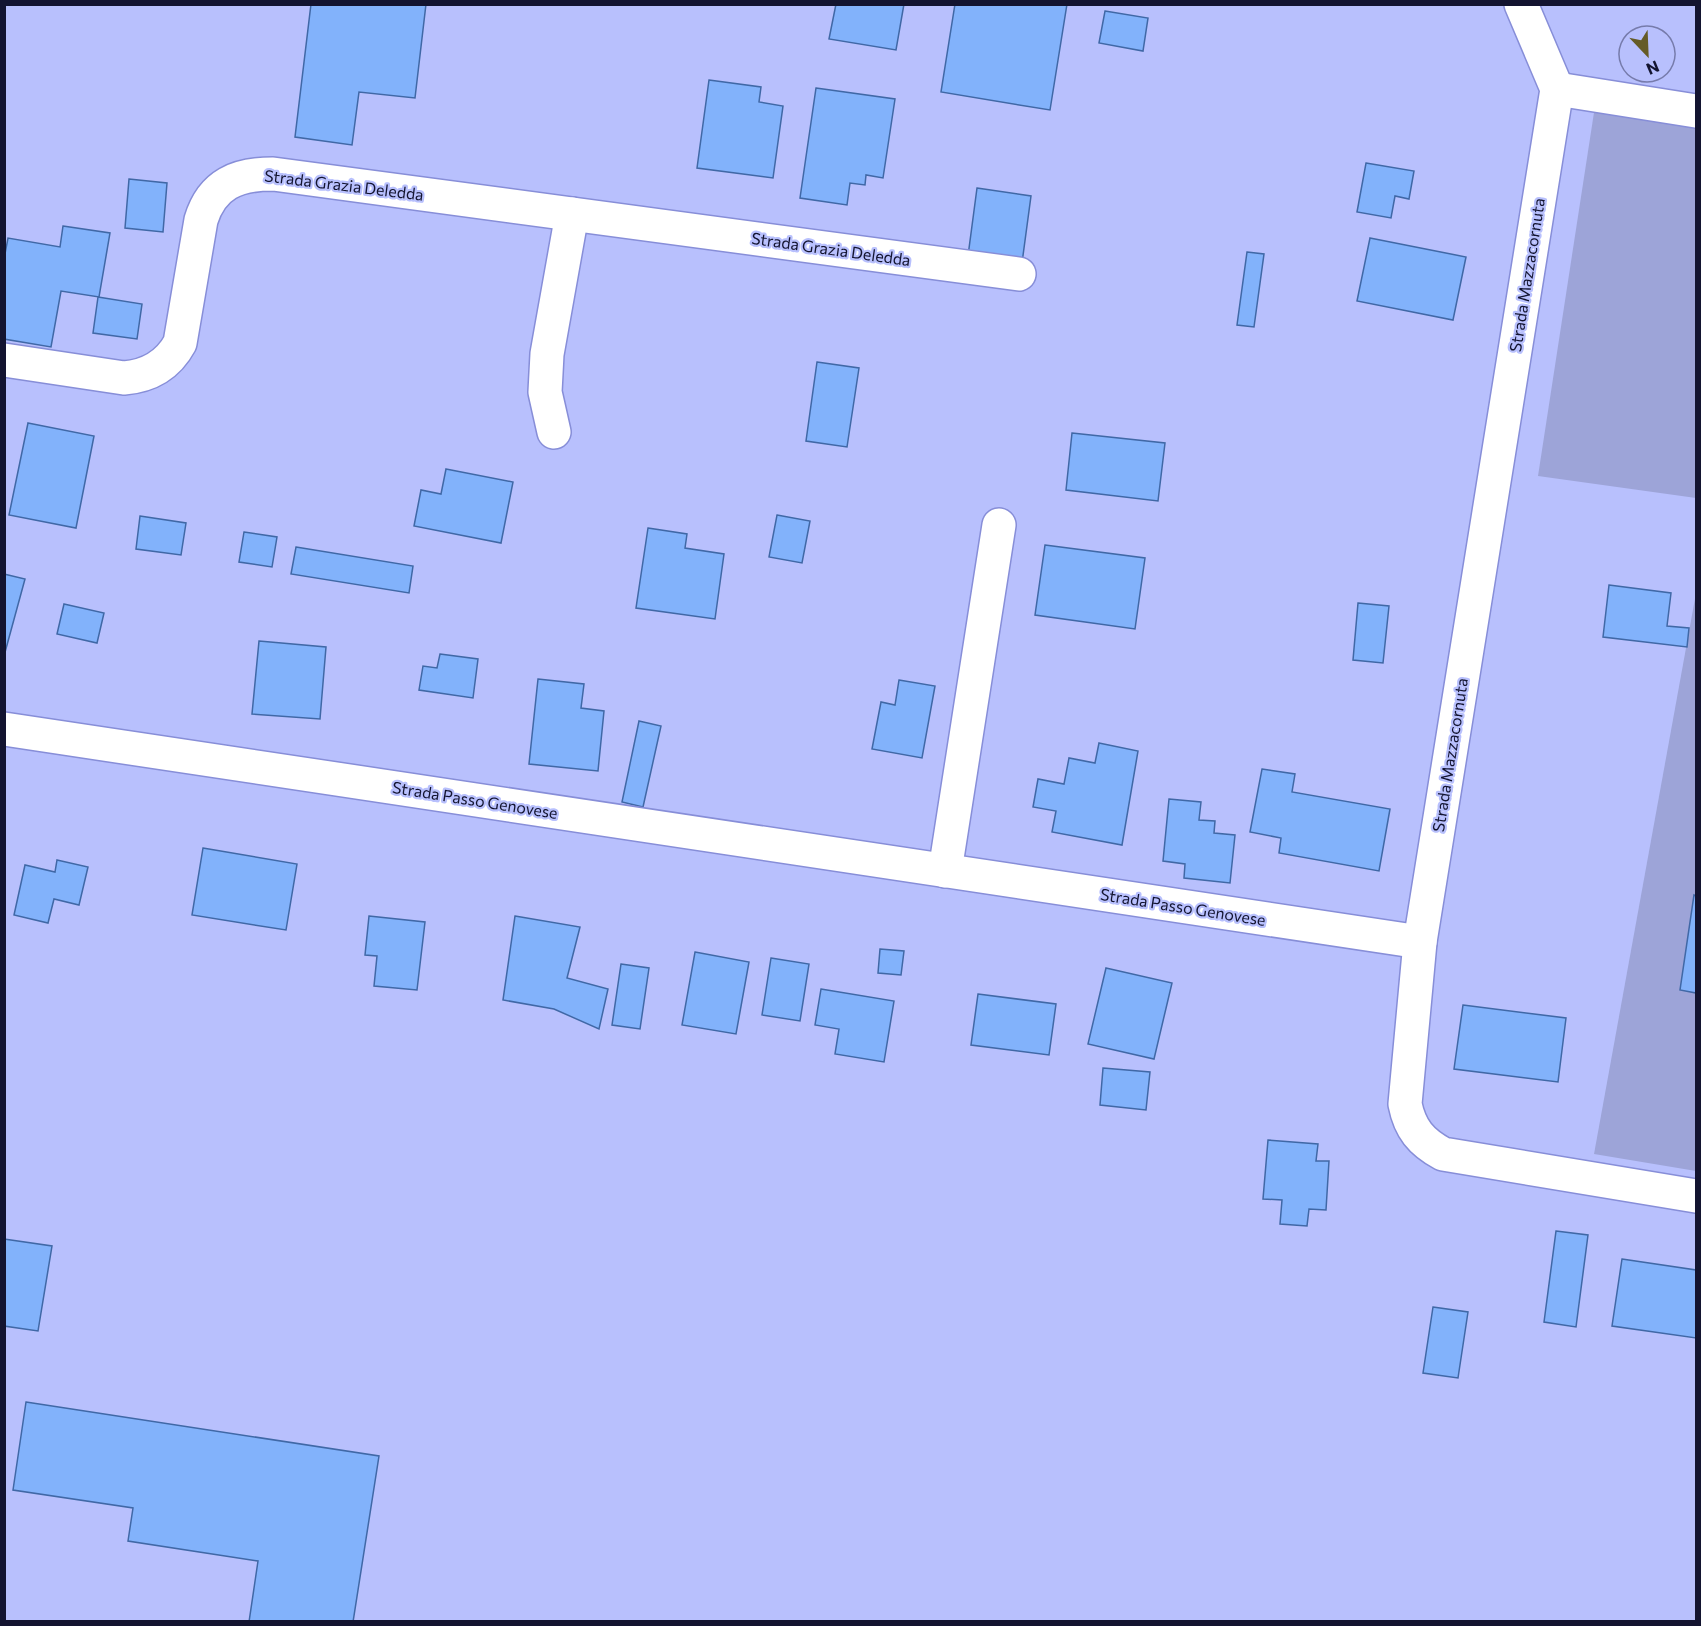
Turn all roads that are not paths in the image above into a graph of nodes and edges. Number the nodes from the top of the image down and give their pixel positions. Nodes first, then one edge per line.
1 (1521, 4) edge
2 (1557, 88) junction
3 (1696, 111) edge
4 (572, 214) junction
5 (1019, 274) dead end
6 (4, 360) edge
7 (554, 432) dead end
8 (999, 525) dead end
9 (4, 729) edge
10 (945, 871) junction
11 (1420, 942) junction
12 (1696, 1196) edge

1 - 2 street
2 - 3 street
2 - 11 street, Strada Mazzacornuta
4 - 5 street, Strada Grazia Deledda
4 - 6 street, Strada Grazia Deledda
4 - 7 street
8 - 10 street
9 - 10 street, Strada Passo Genovese
10 - 11 street, Strada Passo Genovese
11 - 12 street, Strada Mazzacornuta

